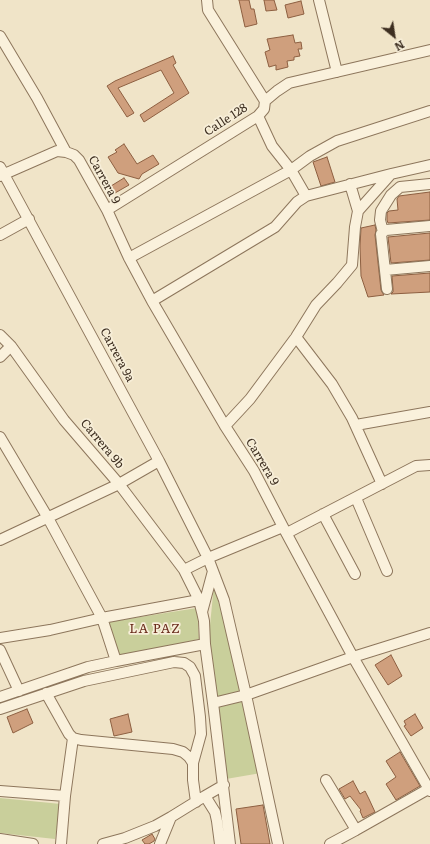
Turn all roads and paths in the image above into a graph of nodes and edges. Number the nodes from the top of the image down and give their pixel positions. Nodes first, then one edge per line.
1 (207, 0) edge
2 (319, 0) edge
3 (0, 36) edge
4 (430, 50) edge
5 (337, 72) junction
6 (265, 101) junction
7 (430, 111) edge
8 (258, 116) junction
9 (66, 152) junction
10 (430, 165) edge
11 (291, 170) junction
12 (1, 172) edge
13 (391, 174) junction
14 (350, 184) junction
15 (430, 184) edge
16 (306, 196) junction
17 (107, 210) junction
18 (358, 211) junction
19 (29, 219) junction
20 (430, 226) edge
21 (383, 232) junction
22 (0, 235) edge
23 (129, 258) junction
24 (430, 266) edge
25 (385, 270) junction
26 (387, 289) dead end
27 (152, 301) junction
28 (0, 335) edge
29 (296, 337) junction
30 (11, 346) junction
31 (0, 357) edge
32 (430, 412) edge
33 (356, 425) junction
34 (225, 426) junction
35 (0, 437) edge
36 (160, 461) junction
37 (430, 465) edge
38 (119, 484) junction
39 (382, 484) junction
40 (356, 498) junction
41 (323, 514) junction
42 (48, 518) junction
43 (285, 530) junction
44 (0, 540) edge
45 (208, 558) junction
46 (184, 570) junction
47 (213, 571) junction
48 (387, 571) dead end
49 (355, 574) dead end
50 (199, 600) junction
51 (202, 612) junction
52 (102, 618) junction
53 (430, 633) edge
54 (0, 638) edge
55 (205, 644) junction
56 (0, 650) edge
57 (353, 657) junction
58 (116, 661) junction
59 (5, 671) edge
60 (19, 691) junction
61 (46, 693) junction
62 (246, 694) junction
63 (0, 697) edge
64 (213, 703) junction
65 (0, 709) edge
66 (73, 738) junction
67 (194, 762) junction
68 (326, 780) dead end
69 (224, 785) junction
70 (430, 789) edge
71 (0, 791) edge
72 (64, 796) junction
73 (205, 796) junction
74 (196, 802) junction
75 (171, 817) junction
76 (356, 830) junction
77 (0, 839) edge
78 (33, 844) edge
79 (61, 844) edge
80 (103, 844) edge
81 (160, 844) edge
82 (220, 844) edge
83 (230, 844) edge
84 (278, 844) edge
85 (330, 844) edge

1 - 6 street
2 - 5 street
3 - 9 street
4 - 5 street, Calle 128
5 - 6 street, Calle 128
6 - 8 street, Calle 128
7 - 11 street
8 - 11 street
8 - 17 street, Calle 128
9 - 12 street
9 - 17 street, Carrera 9
10 - 13 street
11 - 16 street
11 - 23 street
12 - 19 street, Carrera 9a
13 - 14 street
13 - 18 street
14 - 16 street
14 - 18 street
15 - 21 street
16 - 27 street
17 - 23 street, Carrera 9
18 - 29 street
19 - 22 street
19 - 36 street, Carrera 9a
20 - 21 street
21 - 25 street
23 - 27 street, Carrera 9
24 - 25 street
25 - 26 street
27 - 34 street, Carrera 9
28 - 30 street, Carrera 9b
29 - 33 street
29 - 34 street
30 - 31 street
30 - 38 street, Carrera 9b
32 - 33 street
33 - 39 street
34 - 43 street, Carrera 9
35 - 42 street
36 - 38 street
36 - 45 street, Carrera 9a
37 - 39 street
38 - 42 street
38 - 46 street, Carrera 9b
39 - 40 street
40 - 41 street
40 - 48 street
41 - 43 street
41 - 49 street
42 - 44 street
42 - 52 street
43 - 45 street
43 - 57 street, Carrera 9
45 - 46 street
45 - 47 street, Carrera 9a
46 - 50 street, Carrera 9b
47 - 51 street
47 - 62 street, Carrera 9a
50 - 51 street, Carrera 9b
50 - 52 street
51 - 55 street
52 - 54 street
52 - 58 street
53 - 57 street
55 - 58 street
55 - 64 street
56 - 59 street
57 - 62 street
57 - 70 street, Carrera 9
58 - 60 street
59 - 60 street
60 - 63 street
61 - 65 street
61 - 66 street
61 - 67 street
62 - 64 street
62 - 84 street, Carrera 9a
64 - 69 street
66 - 67 street
66 - 72 street
67 - 74 street
68 - 76 street
69 - 73 street
69 - 83 street
70 - 76 street
71 - 72 street
72 - 79 street
73 - 74 street
73 - 82 street
74 - 75 street
75 - 80 street
75 - 81 street
76 - 85 street
77 - 78 street

